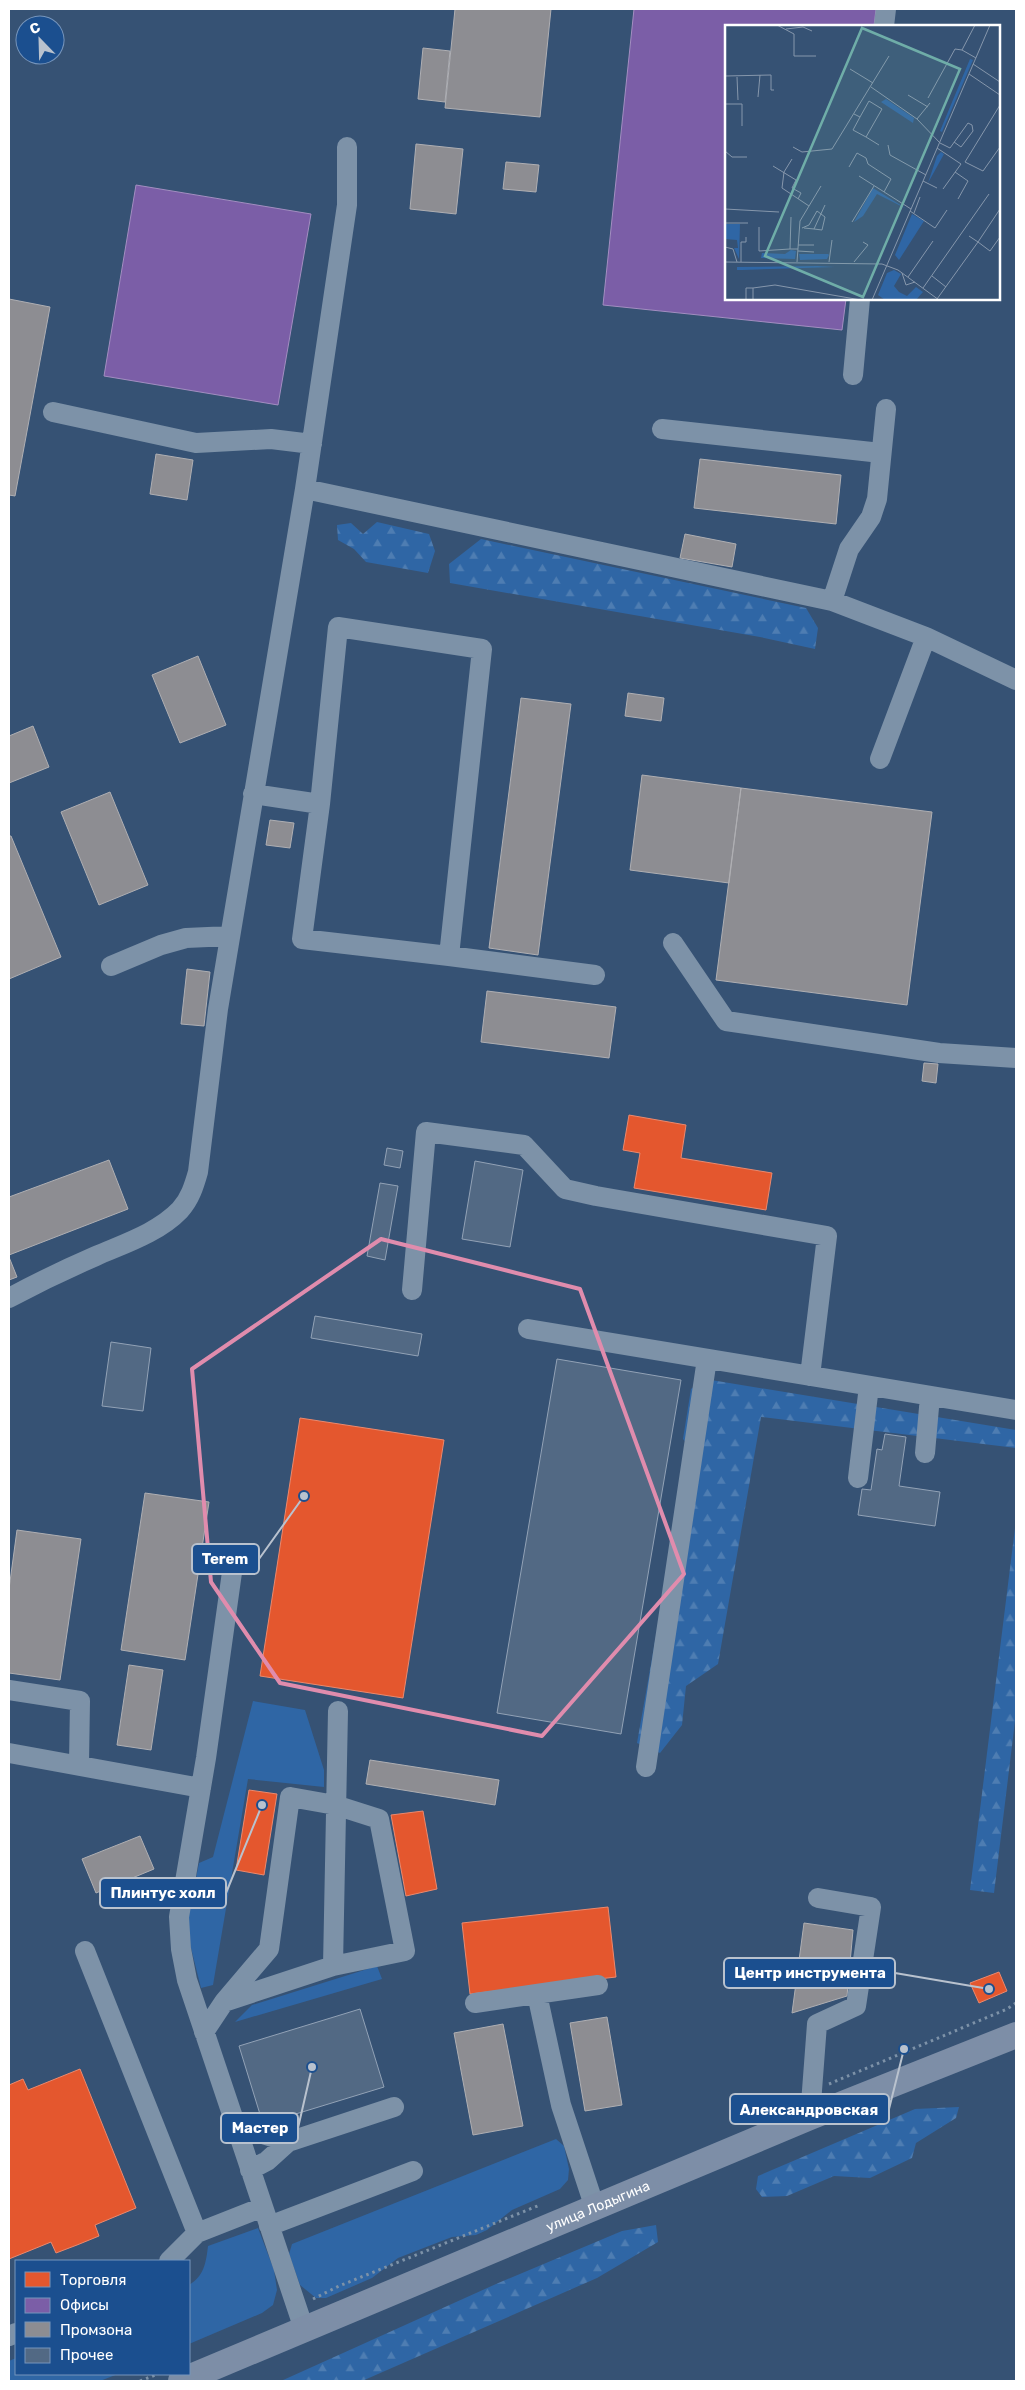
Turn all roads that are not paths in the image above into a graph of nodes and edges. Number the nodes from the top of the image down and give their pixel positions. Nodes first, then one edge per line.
1 (886, 9) edge
2 (884, 25) edge
3 (347, 147) dead end
4 (860, 300) edge
5 (853, 375) dead end
6 (886, 409) dead end
7 (54, 412) dead end
8 (662, 429) dead end
9 (312, 444) junction
10 (881, 453) junction
11 (305, 489) junction
12 (832, 601) junction
13 (926, 637) junction
14 (1016, 680) edge
15 (880, 758) dead end
16 (253, 794) junction
17 (320, 804) junction
18 (230, 936) junction
19 (673, 943) dead end
20 (449, 956) junction
21 (111, 966) dead end
22 (595, 975) dead end
23 (1016, 1058) edge
24 (412, 1290) dead end
25 (9, 1298) edge
26 (528, 1329) dead end
27 (707, 1359) junction
28 (810, 1376) junction
29 (869, 1386) junction
30 (930, 1396) junction
31 (1016, 1410) edge
32 (925, 1453) dead end
33 (858, 1478) dead end
34 (234, 1558) dead end
35 (9, 1690) edge
36 (338, 1711) dead end
37 (9, 1753) edge
38 (79, 1764) junction
39 (646, 1767) dead end
40 (201, 1788) junction
41 (335, 1805) junction
42 (818, 1898) dead end
43 (85, 1951) dead end
44 (333, 1966) junction
45 (598, 1984) dead end
46 (537, 1994) junction
47 (224, 2002) junction
48 (474, 2003) dead end
49 (204, 2032) junction
50 (1016, 2035) edge
51 (394, 2107) dead end
52 (810, 2117) junction
53 (239, 2135) junction
54 (288, 2142) junction
55 (250, 2170) junction
56 (413, 2171) dead end
57 (263, 2207) junction
58 (594, 2208) junction
59 (269, 2226) junction
60 (197, 2233) junction
61 (170, 2260) edge
62 (304, 2329) junction
63 (181, 2381) edge

1 - 2 lane
3 - 9 lane
4 - 5 lane
6 - 10 lane
7 - 9 lane
8 - 10 lane
9 - 11 lane
10 - 12 lane
11 - 12 lane
11 - 16 lane
12 - 13 lane
13 - 14 lane
13 - 15 lane
16 - 17 lane
16 - 18 lane
17 - 20 lane
17 - 20 lane
18 - 21 lane
18 - 25 lane
19 - 23 lane
20 - 22 lane
24 - 28 lane
26 - 27 lane
27 - 28 lane
27 - 39 lane
28 - 29 lane
29 - 30 lane
29 - 33 lane
30 - 31 lane
30 - 32 lane
34 - 40 lane
35 - 38 lane
36 - 41 lane
37 - 38 lane
38 - 40 lane
40 - 49 lane
41 - 44 lane
41 - 44 lane
41 - 47 lane
42 - 52 lane
43 - 60 lane
44 - 47 lane
45 - 46 lane
46 - 48 lane
46 - 58 lane
47 - 49 lane
49 - 53 lane
50 - 52 main road, улица Лодыгина
51 - 54 lane
52 - 58 main road, улица Лодыгина
53 - 54 lane
53 - 55 lane
54 - 55 lane
55 - 57 lane
56 - 59 lane
57 - 59 lane
57 - 60 lane
58 - 62 main road, улица Лодыгина
59 - 62 lane
60 - 61 lane
62 - 63 main road, улица Лодыгина

